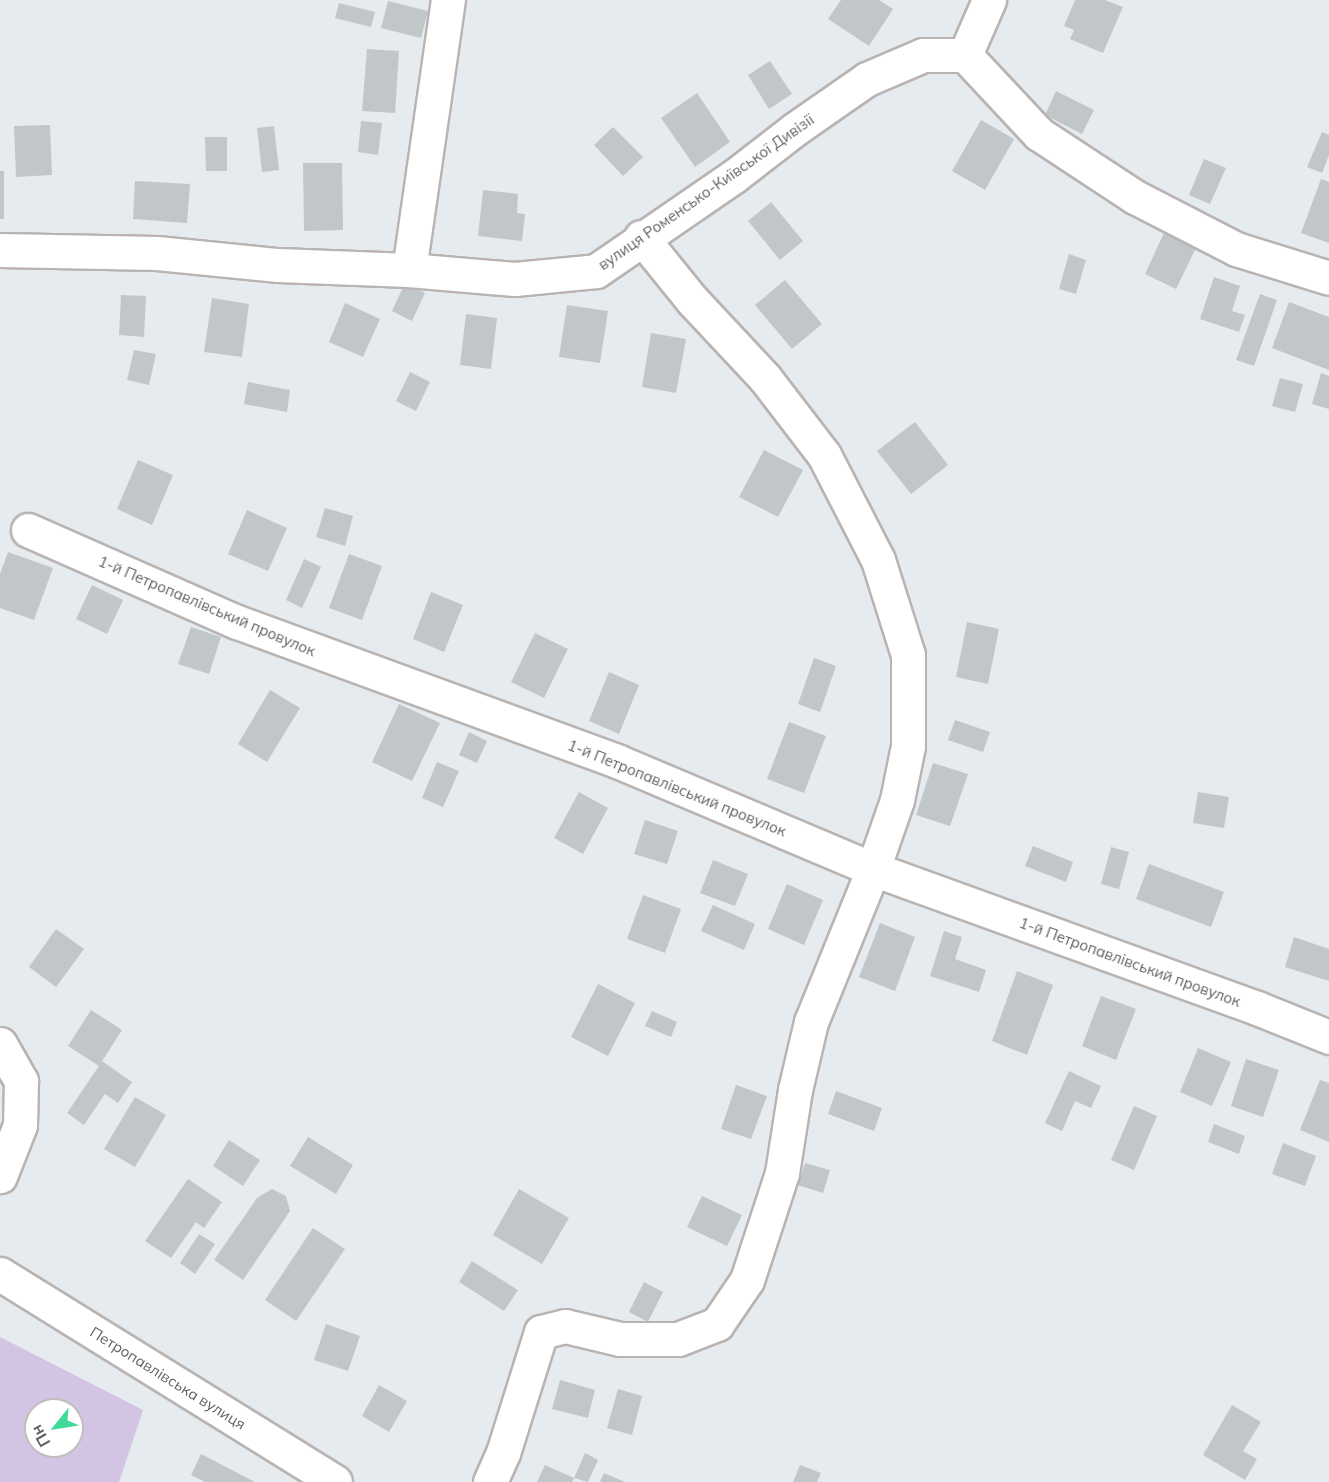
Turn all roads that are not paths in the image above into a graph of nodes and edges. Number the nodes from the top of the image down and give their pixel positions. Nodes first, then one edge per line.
1 (448, 0) edge
2 (989, 0) edge
3 (965, 55) junction
4 (641, 237) junction
5 (0, 250) edge
6 (409, 270) junction
7 (1329, 278) edge
8 (28, 530) dead end
9 (873, 869) junction
10 (1329, 1037) edge
11 (0, 1044) edge
12 (0, 1176) edge
13 (0, 1274) edge
14 (335, 1482) edge
15 (490, 1482) edge

1 - 6 street
2 - 3 street
3 - 4 street, вулиця Роменсько-Київської Дивізії
3 - 7 street
4 - 6 street, вулиця Роменсько-Київської Дивізії
4 - 9 street
5 - 6 street, вулиця Роменсько-Київської Дивізії
8 - 9 street, 1-й Петропавлівський провулок
9 - 10 street, 1-й Петропавлівський провулок
9 - 15 street
11 - 12 street
13 - 14 street, Петропавлівська вулиця

